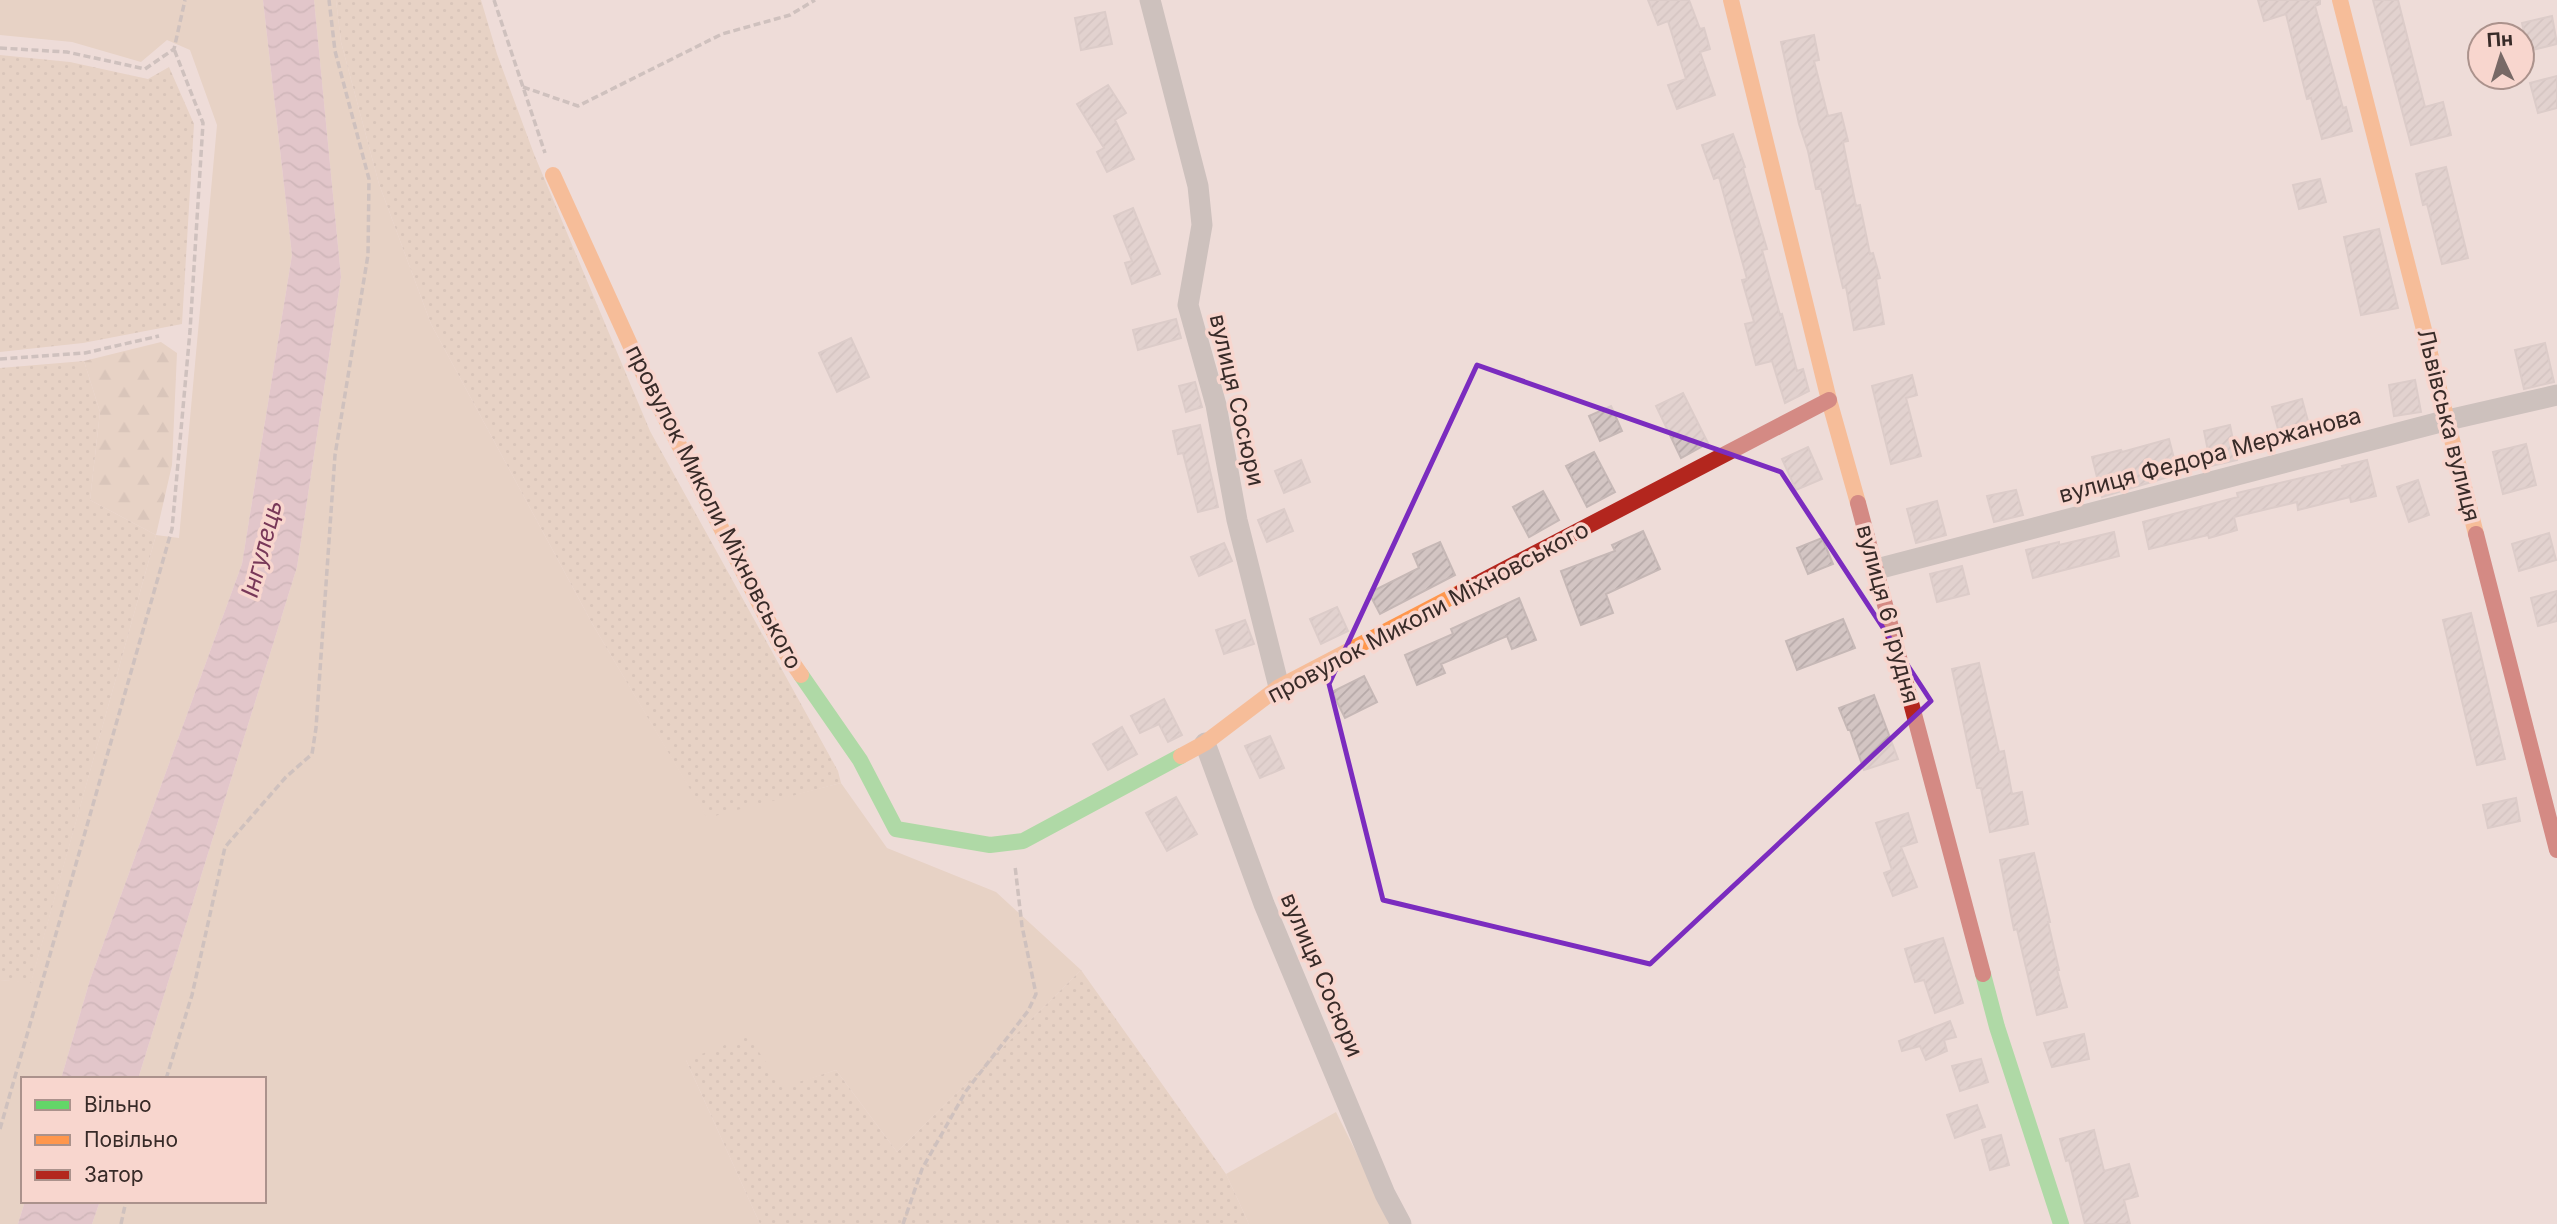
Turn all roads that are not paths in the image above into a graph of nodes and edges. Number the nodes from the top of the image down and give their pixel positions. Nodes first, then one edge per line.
1 (1150, 0) edge
2 (1731, 0) edge
3 (2340, 0) edge
4 (553, 174) road end
5 (2557, 395) edge
6 (1829, 400) junction
7 (2448, 420) junction
8 (1877, 569) junction
9 (1279, 687) junction
10 (1205, 743) junction
11 (2557, 850) edge
12 (1401, 1224) edge
13 (2061, 1224) edge

1 - 9 street, вулиця Сосюри
2 - 6 street, вулиця 6 Грудня
3 - 7 street, Львівська вулиця
4 - 10 street, провулок Миколи Міхновського
5 - 7 street, вулиця Федора Мержанова
6 - 8 street, вулиця 6 Грудня
6 - 9 street, провулок Миколи Міхновського
7 - 8 street, вулиця Федора Мержанова
7 - 11 street, Львівська вулиця
8 - 13 street, вулиця 6 Грудня
9 - 10 street, провулок Миколи Міхновського
10 - 12 street, вулиця Сосюри

